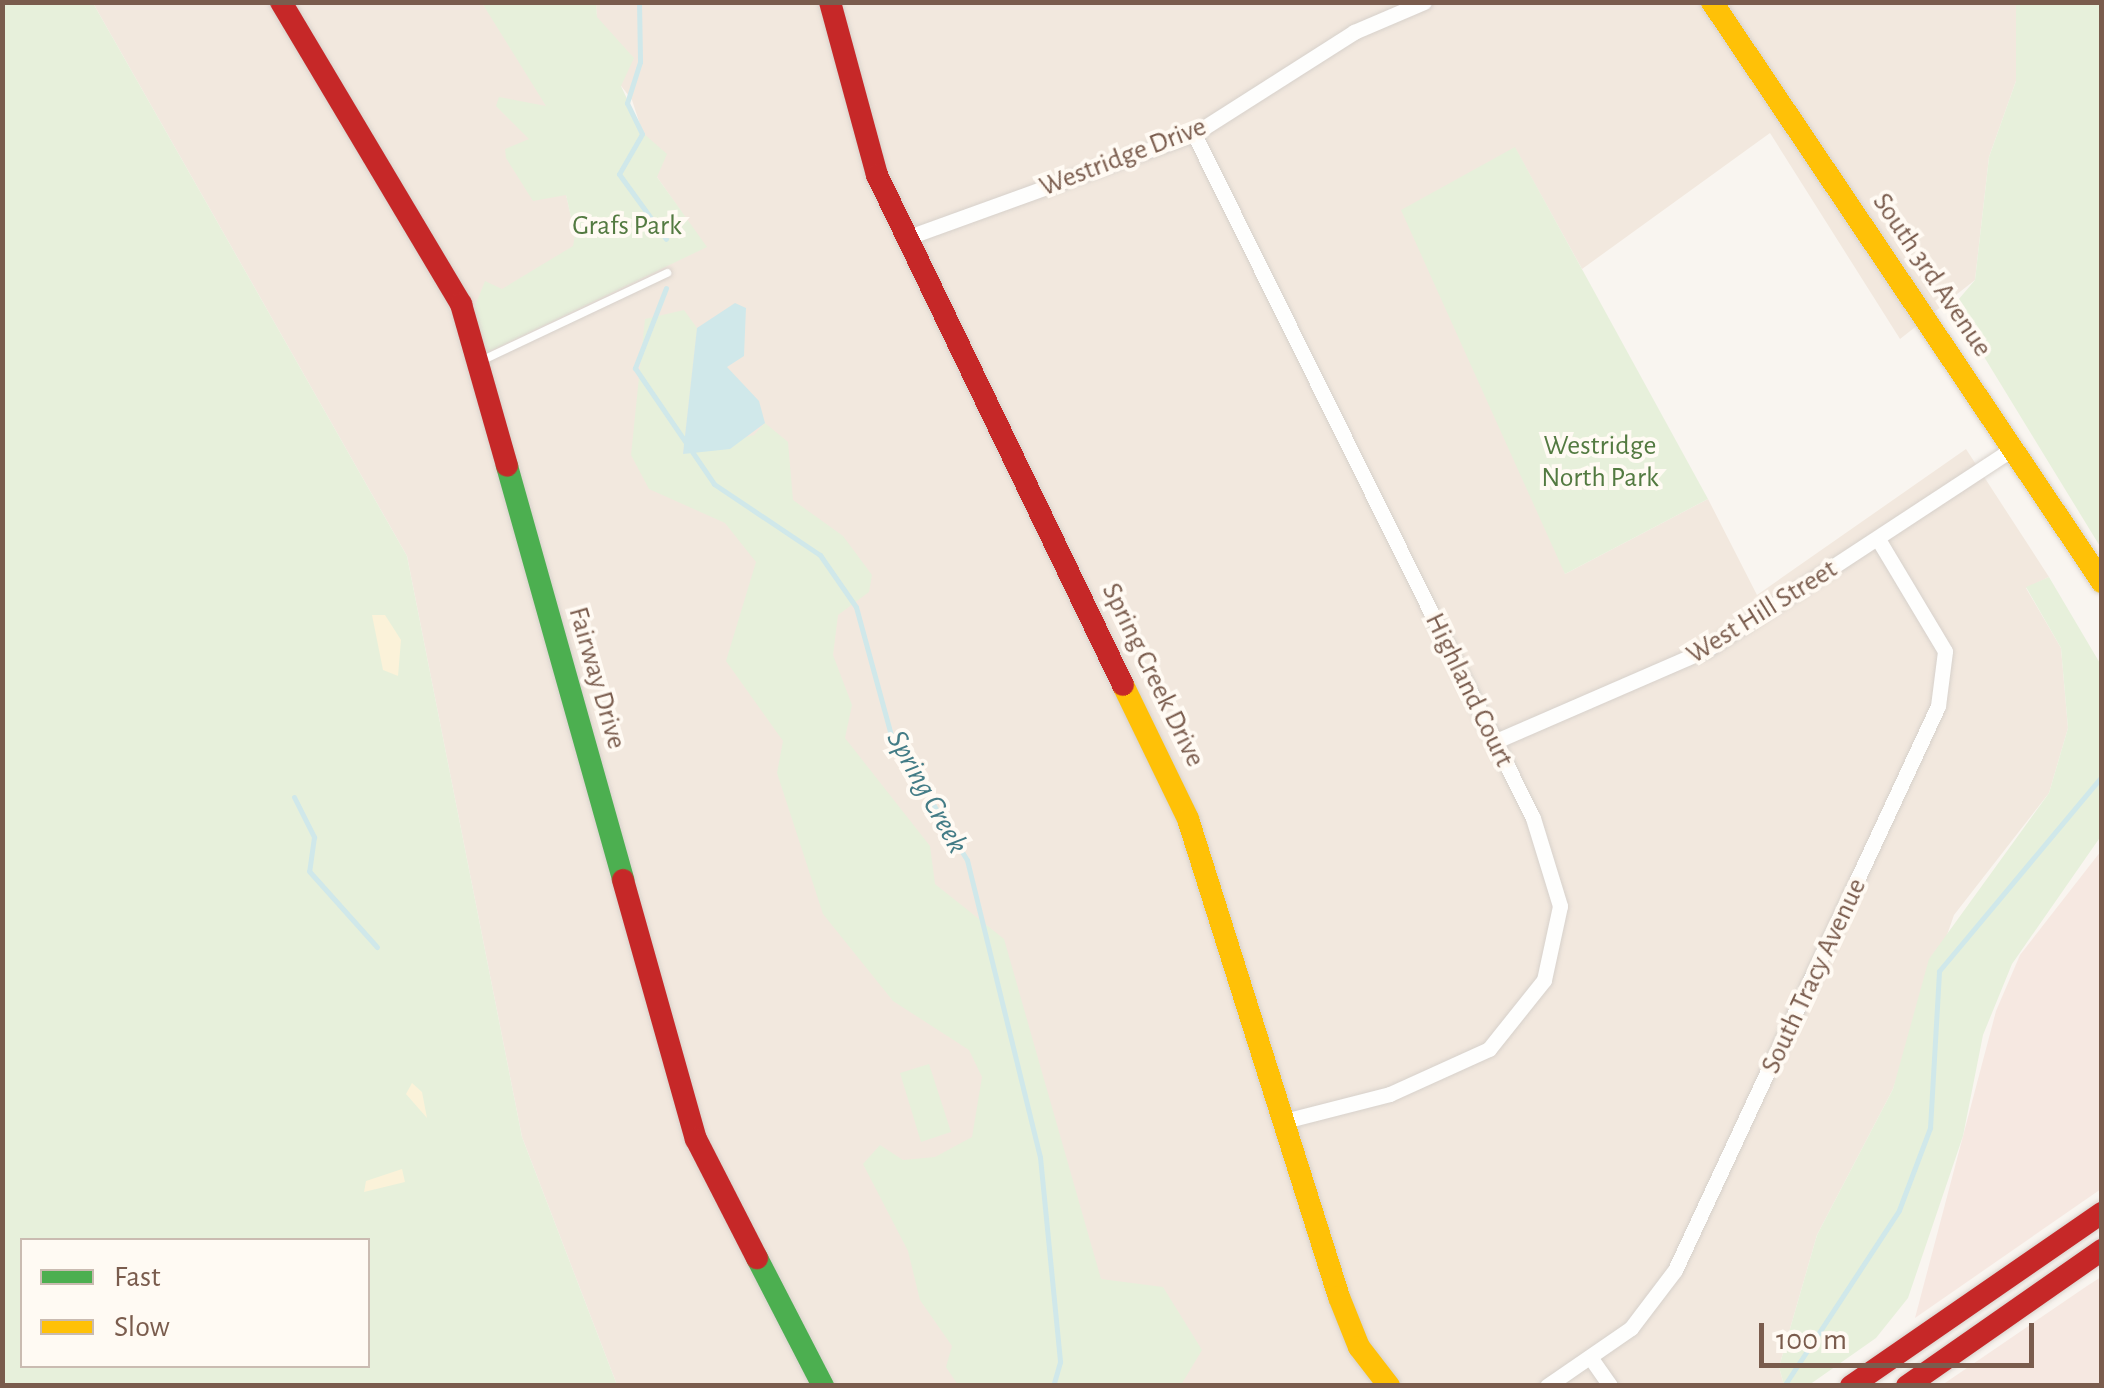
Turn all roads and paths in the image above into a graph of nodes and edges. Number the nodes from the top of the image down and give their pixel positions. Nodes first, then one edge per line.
1 (282, 2) edge
2 (830, 2) edge
3 (1396, 2) edge
4 (1424, 2) edge
5 (1712, 2) edge
6 (1379, 20) junction
7 (1194, 134) junction
8 (906, 238) junction
9 (667, 273) dead end
10 (478, 362) junction
11 (2012, 448) junction
12 (1878, 539) junction
13 (2102, 582) edge
14 (1494, 742) junction
15 (1284, 1121) junction
16 (2102, 1212) edge
17 (2102, 1250) edge
18 (1937, 1326) junction
19 (1953, 1354) junction
20 (1590, 1356) junction
21 (823, 1386) edge
22 (1389, 1386) edge
23 (1547, 1386) edge
24 (1610, 1386) edge
25 (1852, 1386) edge
26 (1907, 1386) edge

1 - 10 street, Fairway Drive
2 - 8 street, Spring Creek Drive
3 - 6 street, Westridge Drive
4 - 6 street, Westridge Drive
5 - 11 street, South 3rd Avenue
6 - 7 street, Westridge Drive
7 - 8 street, Westridge Drive
7 - 14 street, Highland Court
8 - 15 street, Spring Creek Drive
9 - 10 lane
10 - 21 street, Fairway Drive
11 - 12 street, West Hill Street
11 - 13 street, South 3rd Avenue
12 - 14 street, West Hill Street
12 - 20 street, South Tracy Avenue
14 - 15 street, Highland Court
15 - 22 street, Spring Creek Drive
16 - 18 street
17 - 19 street
18 - 19 lane
18 - 25 street
19 - 26 street
20 - 23 street
20 - 24 street

